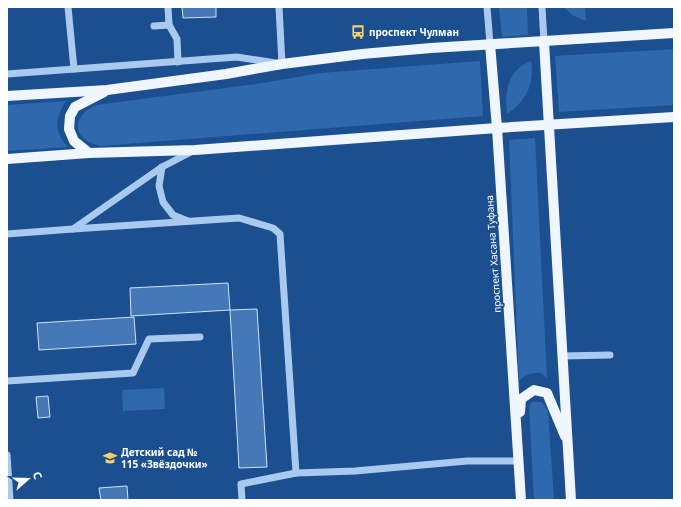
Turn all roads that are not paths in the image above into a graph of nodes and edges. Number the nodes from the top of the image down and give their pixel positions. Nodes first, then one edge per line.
1 (68, 7) edge
2 (168, 7) edge
3 (279, 7) edge
4 (487, 7) edge
5 (542, 7) edge
6 (169, 25) junction
7 (154, 26) dead end
8 (674, 33) edge
9 (544, 42) junction
10 (490, 44) junction
11 (178, 62) junction
12 (282, 64) junction
13 (74, 69) junction
14 (7, 74) edge
15 (108, 90) junction
16 (7, 96) edge
17 (674, 118) edge
18 (549, 125) junction
19 (497, 128) junction
20 (195, 150) junction
21 (89, 153) junction
22 (7, 159) edge
23 (162, 167) junction
24 (190, 221) junction
25 (73, 229) junction
26 (7, 234) edge
27 (200, 337) dead end
28 (610, 355) dead end
29 (563, 356) junction
30 (7, 381) edge
31 (568, 443) junction
32 (517, 445) junction
33 (7, 455) edge
34 (518, 461) junction
35 (296, 473) junction
36 (10, 500) edge
37 (242, 500) edge
38 (521, 500) edge
39 (571, 500) edge

1 - 13 street
2 - 6 street
3 - 12 street
4 - 10 street, проспект Хасана Туфана
5 - 9 street
6 - 7 street
6 - 11 street
8 - 9 main road
9 - 10 main road
9 - 18 main road
10 - 12 main road
10 - 19 main road, проспект Хасана Туфана
11 - 12 street
11 - 13 street
12 - 15 main road
13 - 14 street
15 - 16 main road
15 - 21 main road
17 - 18 main road
18 - 19 main road
18 - 29 main road
19 - 20 main road
19 - 32 main road, проспект Хасана Туфана
20 - 21 main road
20 - 23 street
21 - 22 main road
23 - 24 street
23 - 25 street
24 - 25 street
24 - 35 street
25 - 26 street
27 - 30 street
28 - 29 street
29 - 31 main road
31 - 32 main road
31 - 39 main road
32 - 34 main road, проспект Хасана Туфана
33 - 36 street
34 - 35 street
34 - 38 main road, проспект Хасана Туфана
35 - 37 street

